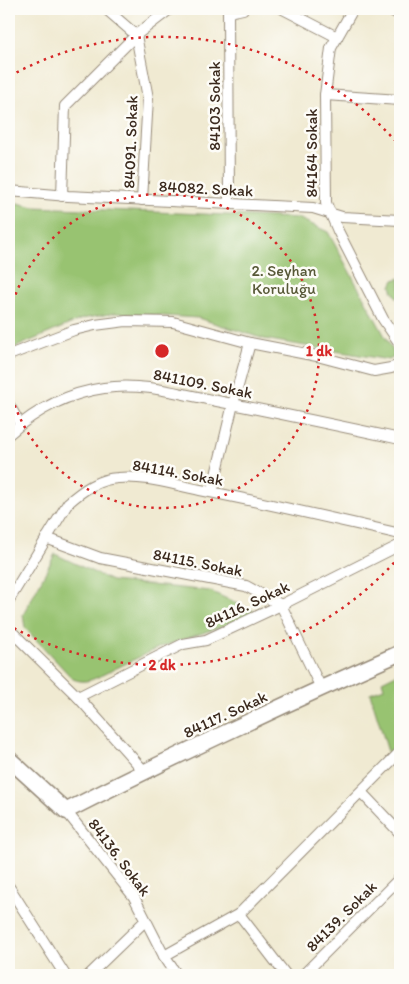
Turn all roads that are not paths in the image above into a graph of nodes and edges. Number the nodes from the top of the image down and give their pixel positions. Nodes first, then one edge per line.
1 (106, 9) edge
2 (170, 9) edge
3 (243, 9) edge
4 (283, 9) edge
5 (353, 9) edge
6 (390, 9) edge
7 (228, 11) edge
8 (400, 15) edge
9 (136, 35) junction
10 (337, 37) junction
11 (325, 95) junction
12 (400, 100) edge
13 (9, 191) edge
14 (62, 196) junction
15 (142, 200) junction
16 (228, 204) junction
17 (330, 214) junction
18 (400, 220) edge
19 (250, 343) junction
20 (400, 344) edge
21 (9, 354) edge
22 (400, 364) edge
23 (233, 404) junction
24 (9, 405) edge
25 (20, 424) junction
26 (9, 434) edge
27 (400, 439) edge
28 (212, 492) junction
29 (400, 534) edge
30 (46, 538) junction
31 (400, 545) edge
32 (9, 600) edge
33 (281, 605) junction
34 (9, 630) edge
35 (400, 653) edge
36 (321, 688) junction
37 (78, 696) junction
38 (400, 752) edge
39 (9, 759) edge
40 (144, 771) junction
41 (361, 792) junction
42 (66, 811) junction
43 (400, 833) edge
44 (400, 878) edge
45 (9, 886) edge
46 (239, 914) junction
47 (145, 921) junction
48 (164, 956) junction
49 (65, 975) edge
50 (89, 975) edge
51 (177, 975) edge
52 (286, 975) edge
53 (303, 975) edge

1 - 9 street
2 - 9 street
3 - 7 street
4 - 10 street
5 - 10 street, 84164 Sokak
6 - 8 street
7 - 16 street, 84103 Sokak
9 - 14 street
9 - 15 street, 84091. Sokak
10 - 11 street, 84164 Sokak
11 - 12 street
11 - 17 street, 84164 Sokak
13 - 14 street, 84082. Sokak
14 - 15 street, 84082. Sokak
15 - 16 street, 84082. Sokak
16 - 17 street, 84082. Sokak
17 - 18 street, 84082. Sokak
17 - 20 street, 84164 Sokak
19 - 21 street
19 - 22 street
19 - 23 street
23 - 25 street, 841109. Sokak
23 - 27 street, 841109. Sokak
23 - 28 street
24 - 25 street
25 - 26 street, 841109. Sokak
28 - 29 street, 84114. Sokak
28 - 30 street, 84114. Sokak
30 - 32 street, 84114. Sokak
30 - 33 street, 84115. Sokak
31 - 33 street, 84116. Sokak
33 - 36 street
33 - 37 street, 84116. Sokak
34 - 37 street
35 - 36 main road, 84117. Sokak
36 - 40 main road, 84117. Sokak
37 - 40 street
38 - 41 street
39 - 42 main road
40 - 42 main road, 84117. Sokak
41 - 43 street
41 - 46 street
42 - 47 street, 84136. Sokak
44 - 53 street, 84139. Sokak
45 - 49 street
46 - 48 street
46 - 52 street
47 - 48 street, 84136. Sokak
47 - 50 street
48 - 51 street, 84136. Sokak

